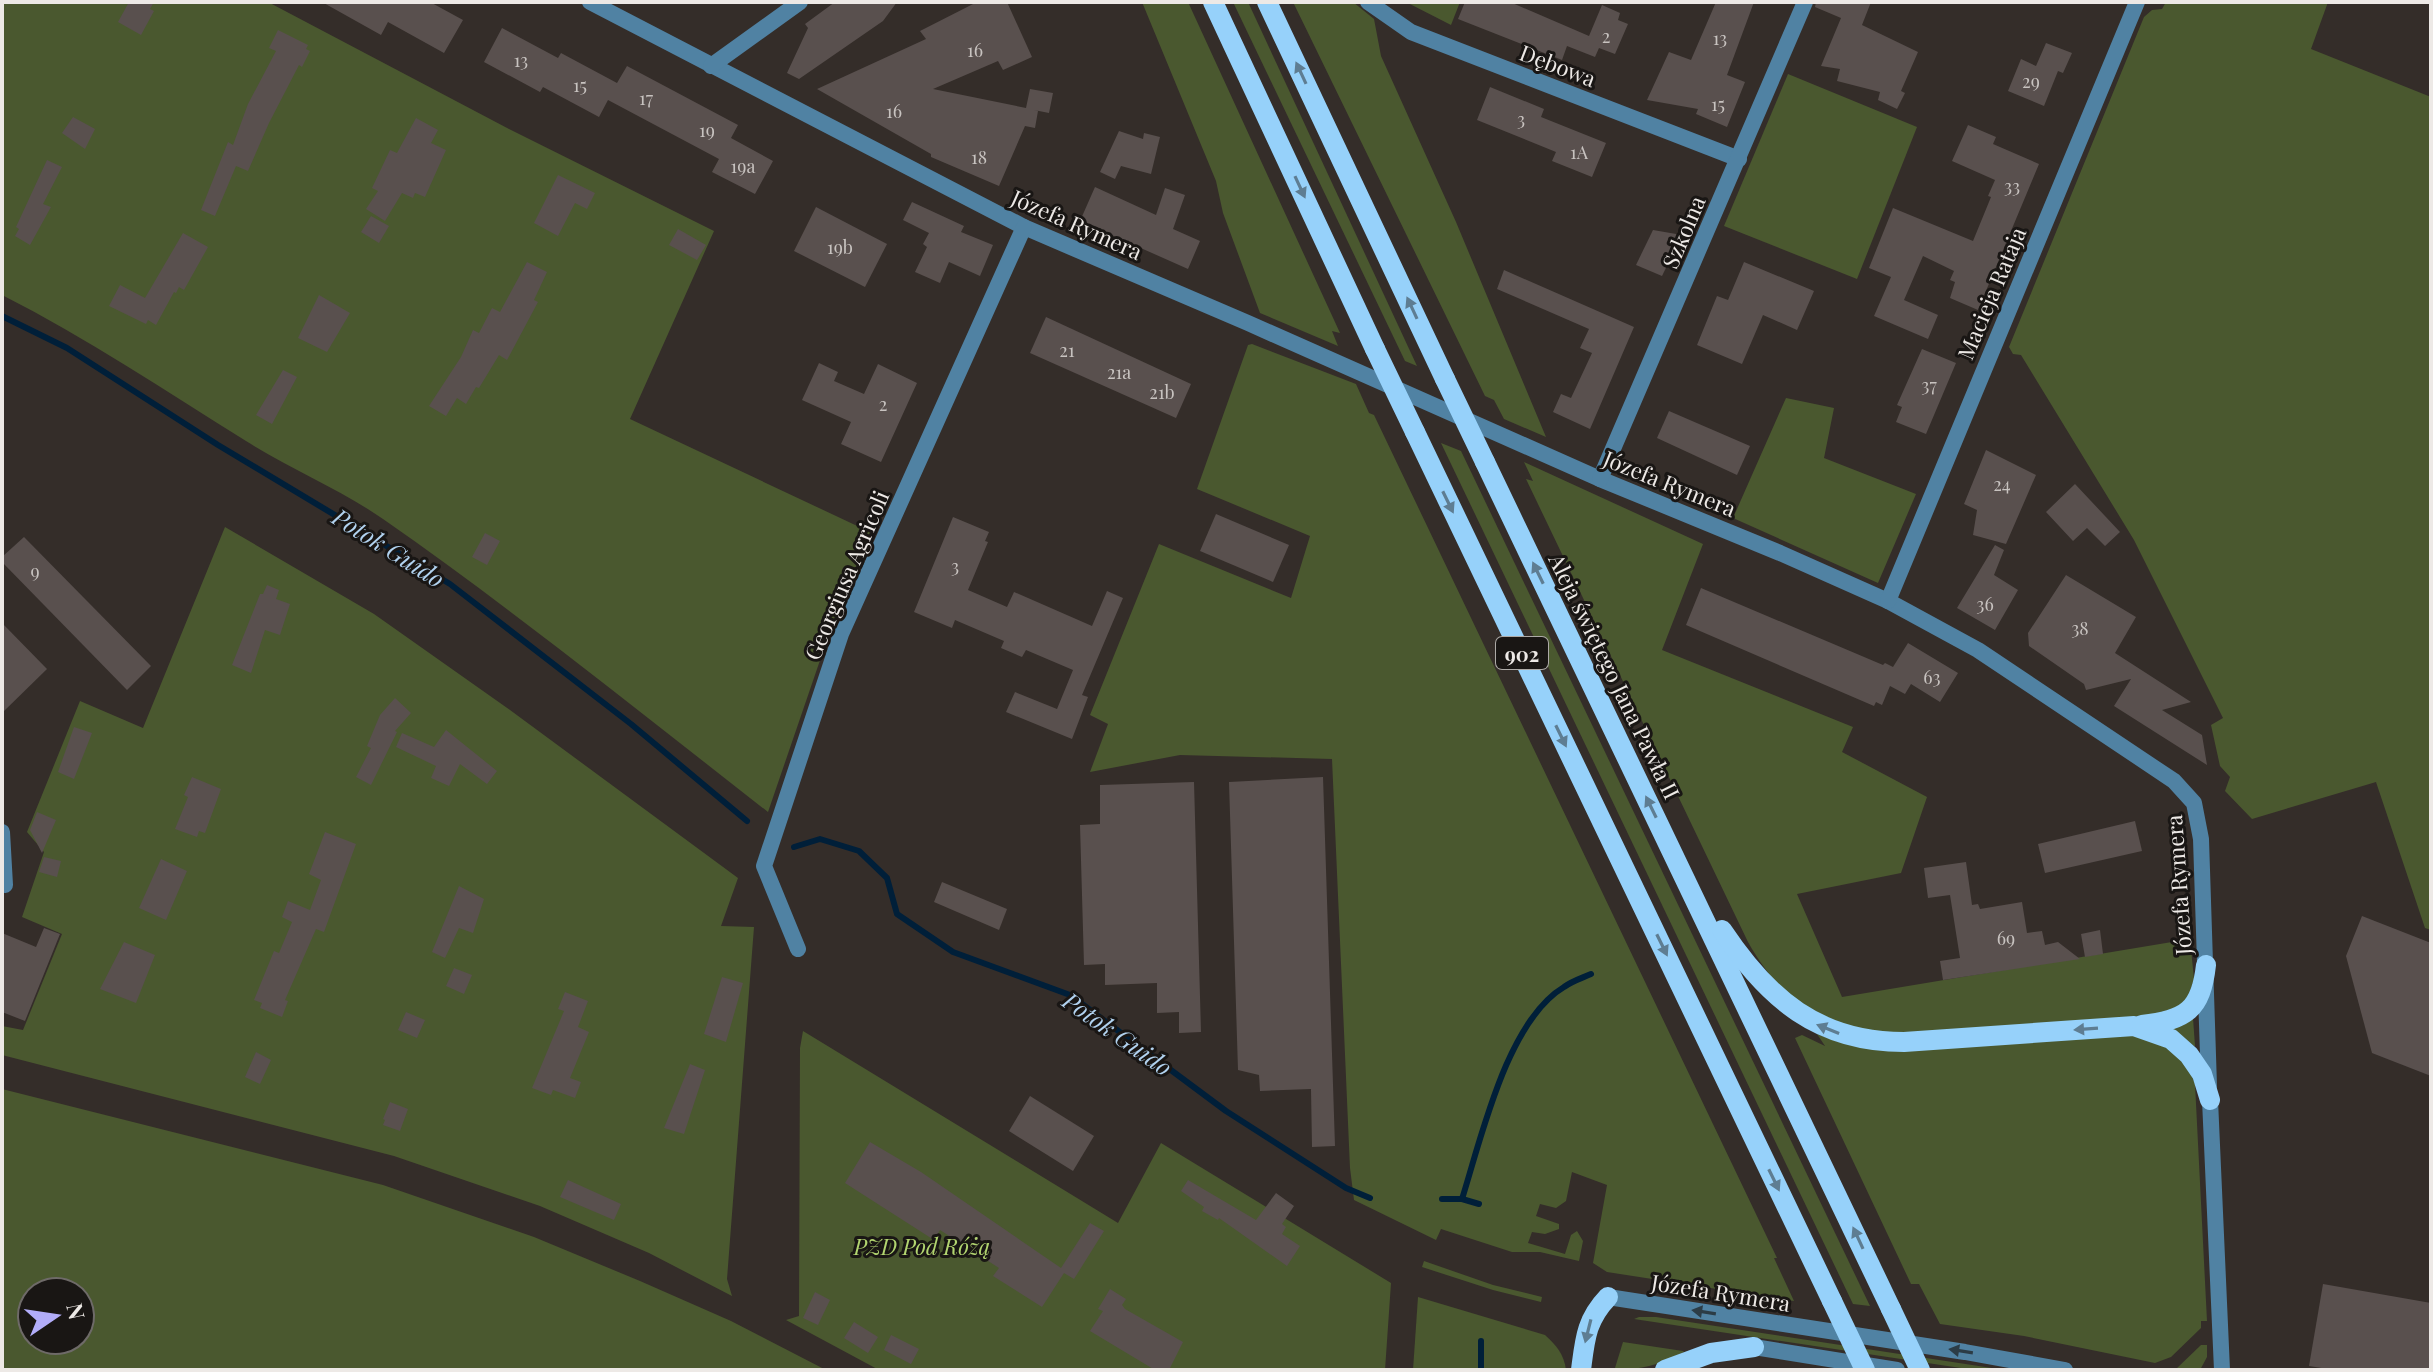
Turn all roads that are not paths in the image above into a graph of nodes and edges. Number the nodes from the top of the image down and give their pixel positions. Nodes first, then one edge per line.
1 (590, 2) edge
2 (800, 2) edge
3 (1213, 2) edge
4 (1267, 2) edge
5 (1368, 2) edge
6 (1805, 2) edge
7 (2137, 2) edge
8 (711, 66) junction
9 (1739, 159) junction
10 (1024, 227) junction
11 (1600, 479) junction
12 (1888, 601) junction
13 (2, 832) edge
14 (1686, 877) junction
15 (5, 885) dead end
16 (798, 949) dead end
17 (2206, 965) junction
18 (2134, 1026) junction
19 (2210, 1100) junction
20 (1608, 1297) joint
21 (1754, 1347) joint
22 (1581, 1370) edge
23 (1665, 1370) edge
24 (1865, 1370) edge
25 (1897, 1370) edge
26 (1920, 1370) edge
27 (2065, 1370) edge
28 (2222, 1370) edge

1 - 8 street, Józefa Rymera
2 - 8 street
3 -> 24 main road, 902, bridge
14 -> 4 main road, Aleja świętego Jana Pawła II / 902, bridge
5 - 9 street, Dębowa
6 - 9 street, Szkolna
7 - 12 street, Macieja Rataja
8 - 10 street, Józefa Rymera
9 - 11 street, Szkolna
10 - 11 street, Józefa Rymera
10 - 16 street, Georgiusa Agricoli
11 - 12 street, Józefa Rymera
12 - 17 street, Józefa Rymera
13 - 15 street
18 -> 14 main road
26 -> 14 main road, Aleja świętego Jana Pawła II / 902, bridge
17 - 18 main road
17 - 19 street, Józefa Rymera
18 - 19 main road
19 - 28 street, Józefa Rymera
20 -> 22 main road
27 -> 20 street, Józefa Rymera
21 - 23 main road
21 - 25 street

